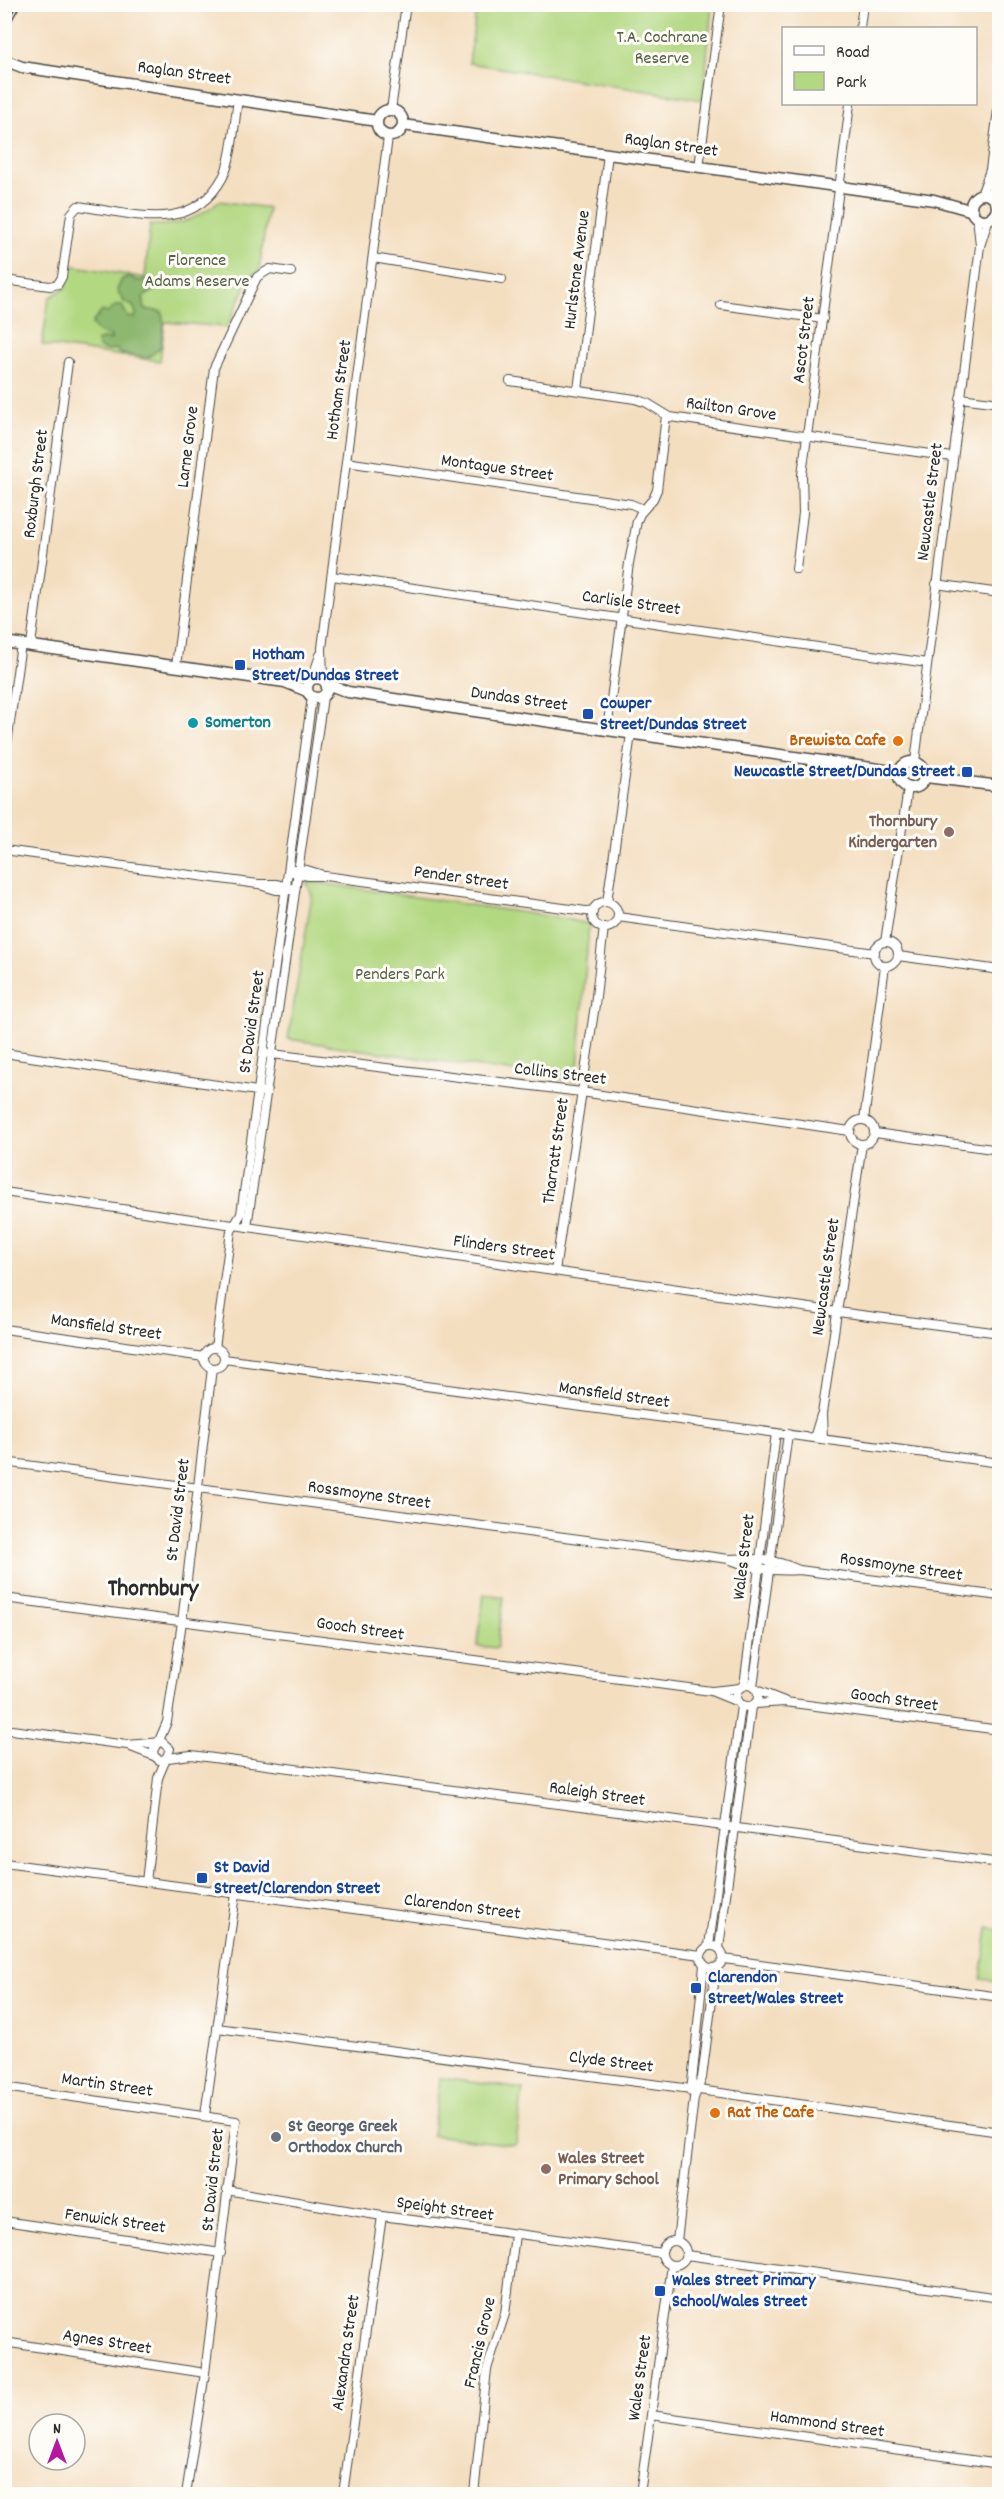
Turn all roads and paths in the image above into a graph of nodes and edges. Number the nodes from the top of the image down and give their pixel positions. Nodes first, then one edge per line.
1 (14, 4) edge
2 (391, 4) edge
3 (721, 4) edge
4 (863, 4) edge
5 (405, 6) edge
6 (4, 22) edge
7 (860, 27) edge
8 (4, 60) edge
9 (22, 67) junction
10 (4, 68) edge
11 (999, 95) edge
12 (238, 99) junction
13 (850, 105) edge
14 (391, 110) junction
15 (377, 121) junction
16 (403, 125) junction
17 (388, 136) junction
18 (608, 154) junction
19 (699, 166) junction
20 (840, 187) junction
21 (988, 207) edge
22 (373, 258) junction
23 (291, 272) dead end
24 (502, 279) dead end
25 (4, 280) edge
26 (721, 305) dead end
27 (823, 319) junction
28 (68, 362) dead end
29 (510, 381) dead end
30 (578, 390) junction
31 (960, 398) junction
32 (999, 403) edge
33 (666, 416) junction
34 (807, 436) junction
35 (952, 456) junction
36 (346, 462) junction
37 (643, 509) junction
38 (796, 569) dead end
39 (332, 576) junction
40 (936, 584) junction
41 (999, 592) edge
42 (622, 618) junction
43 (4, 642) edge
44 (26, 645) junction
45 (927, 663) junction
46 (176, 666) junction
47 (317, 688) junction
48 (608, 730) junction
49 (631, 734) junction
50 (915, 762) junction
51 (4, 765) edge
52 (899, 772) junction
53 (926, 777) junction
54 (999, 786) edge
55 (908, 788) junction
56 (4, 850) edge
57 (294, 871) junction
58 (289, 889) junction
59 (607, 902) junction
60 (593, 912) junction
61 (618, 917) junction
62 (604, 927) junction
63 (885, 942) junction
64 (874, 953) junction
65 (898, 956) junction
66 (885, 966) junction
67 (999, 970) edge
68 (4, 1053) edge
69 (268, 1053) junction
70 (262, 1092) junction
71 (581, 1092) junction
72 (864, 1120) junction
73 (850, 1131) junction
74 (875, 1133) junction
75 (862, 1144) junction
76 (999, 1150) edge
77 (4, 1192) edge
78 (235, 1225) junction
79 (248, 1227) junction
80 (555, 1271) junction
81 (838, 1312) junction
82 (4, 1329) edge
83 (999, 1333) edge
84 (215, 1348) junction
85 (204, 1357) junction
86 (224, 1359) junction
87 (212, 1368) junction
88 (822, 1414) junction
89 (776, 1433) junction
90 (788, 1434) junction
91 (814, 1438) junction
92 (823, 1439) junction
93 (4, 1462) edge
94 (999, 1463) edge
95 (197, 1488) junction
96 (759, 1564) junction
97 (770, 1565) junction
98 (999, 1596) edge
99 (4, 1598) edge
100 (182, 1622) junction
101 (748, 1688) junction
102 (711, 1691) junction
103 (785, 1702) junction
104 (739, 1704) junction
105 (753, 1705) junction
106 (166, 1726) junction
107 (4, 1729) edge
108 (999, 1730) edge
109 (157, 1743) junction
110 (127, 1745) junction
111 (169, 1746) junction
112 (191, 1755) junction
113 (155, 1757) junction
114 (167, 1758) junction
115 (159, 1773) junction
116 (730, 1828) junction
117 (4, 1863) edge
118 (999, 1863) edge
119 (146, 1882) junction
120 (236, 1894) junction
121 (709, 1946) junction
122 (718, 1948) junction
123 (701, 1955) junction
124 (724, 1959) junction
125 (704, 1965) junction
126 (716, 1968) junction
127 (999, 1997) edge
128 (217, 2028) junction
129 (4, 2087) edge
130 (689, 2089) junction
131 (699, 2090) junction
132 (694, 2098) junction
133 (205, 2115) junction
134 (999, 2132) edge
135 (226, 2190) junction
136 (382, 2216) junction
137 (4, 2221) edge
138 (515, 2235) junction
139 (677, 2241) junction
140 (221, 2253) junction
141 (662, 2253) junction
142 (686, 2255) junction
143 (672, 2265) junction
144 (999, 2298) edge
145 (4, 2342) edge
146 (206, 2373) junction
147 (651, 2415) junction
148 (999, 2464) edge
149 (4, 2492) edge
150 (21, 2494) edge
151 (186, 2494) edge
152 (343, 2494) edge
153 (474, 2494) edge
154 (640, 2494) edge

1 - 6 street
2 - 5 street
3 - 19 street
4 - 7 street
5 - 14 street
8 - 9 street, Raglan Street
9 - 10 street, Raglan Street
9 - 12 street, Raglan Street
11 - 21 street, Newcastle Street
12 - 15 street, Raglan Street
12 - 25 street
13 - 20 street, Ascot Street
14 - 15 street
14 - 16 street
15 - 17 street
16 - 17 street
16 - 18 street, Raglan Street
17 - 22 street, Hotham Street
18 - 19 street, Raglan Street
18 - 30 street, Hurlstone Avenue
19 - 20 street, Raglan Street
20 - 21 street, Raglan Street
20 - 27 street, Ascot Street
21 - 31 street, Newcastle Street
22 - 24 street
22 - 36 street, Hotham Street
23 - 46 street, Larne Grove
26 - 27 street
27 - 34 street, Ascot Street
28 - 44 street, Roxburgh Street
29 - 30 street, Railton Grove
30 - 33 street, Railton Grove
31 - 32 street
31 - 35 street, Newcastle Street
33 - 34 street, Railton Grove
33 - 37 street
34 - 35 street, Railton Grove
34 - 38 street, Ascot Street
35 - 40 street, Newcastle Street
36 - 37 street, Montague Street
36 - 39 street, Hotham Street
37 - 42 street
39 - 42 street, Carlisle Street
39 - 47 street, Hotham Street
40 - 41 street
40 - 45 street, Newcastle Street
42 - 45 street, Carlisle Street
42 - 48 street
43 - 44 street, Dundas Street
44 - 46 street, Dundas Street
44 - 51 street, Roxburgh Street
45 - 50 street, Newcastle Street
46 - 47 street, Dundas Street
47 - 48 street, Dundas Street
47 - 57 street, St David Street
48 - 49 street, Dundas Street
49 - 52 street, Dundas Street
49 - 59 street
50 - 52 street
50 - 53 street
52 - 55 street
53 - 54 street
53 - 55 street
55 - 63 street
56 - 58 street
57 - 58 street, St David Street
57 - 60 street, Pender Street
58 - 69 street, St David Street
59 - 60 street
59 - 61 street
60 - 62 street
61 - 62 street
61 - 64 street
62 - 71 street, Tharratt Street
63 - 64 street
63 - 65 street
64 - 66 street
65 - 66 street
65 - 67 street
66 - 72 street
68 - 70 street
69 - 70 street, St David Street
69 - 71 street, Collins Street
70 - 78 street, St David Street
70 - 79 street, St David Street
71 - 73 street, Collins Street
71 - 80 street, Tharratt Street
72 - 73 street
72 - 74 street
73 - 75 street
74 - 75 street
74 - 76 street
75 - 81 street, Newcastle Street
77 - 78 street, Flinders Street
78 - 79 street, Flinders Street
78 - 84 street, St David Street
79 - 80 street, Flinders Street
80 - 81 street, Flinders Street
81 - 83 street, Flinders Street
81 - 88 street, Newcastle Street
82 - 85 street, Mansfield Street
84 - 85 street
84 - 86 street
85 - 87 street
86 - 87 street
86 - 89 street, Mansfield Street
87 - 95 street, St David Street
88 - 91 street
88 - 92 street
89 - 90 street, Mansfield Street
89 - 96 street, Wales Street
90 - 91 street, Mansfield Street
90 - 97 street, Wales Street
91 - 92 street, Mansfield Street
92 - 94 street, Mansfield Street
93 - 95 street, Rossmoyne Street
95 - 96 street, Rossmoyne Street
95 - 100 street, St David Street
96 - 97 street, Rossmoyne Street
96 - 101 street, Wales Street
97 - 98 street, Rossmoyne Street
97 - 101 street, Wales Street
99 - 100 street, Gooch Street
100 - 102 street, Gooch Street
100 - 106 street, St David Street
101 - 102 street, Gooch Street
101 - 103 street, Gooch Street
101 - 104 street
101 - 105 street
102 - 104 street, Gooch Street
103 - 105 street, Gooch Street
103 - 108 street, Gooch Street
104 - 105 street, Gooch Street
104 - 116 street
105 - 116 street
106 - 109 street, St David Street
106 - 111 street, St David Street
107 - 110 street
109 - 110 street
109 - 111 street
109 - 113 street
110 - 113 street
111 - 112 street, Raleigh Street
111 - 114 street
112 - 114 street, Raleigh Street
112 - 116 street, Raleigh Street
113 - 114 street
113 - 115 street
114 - 115 street
115 - 119 street
116 - 118 street, Raleigh Street
116 - 121 street
116 - 122 street
117 - 119 street, Clarendon Street
119 - 120 street, Clarendon Street
120 - 123 street, Clarendon Street
120 - 128 street, St David Street
121 - 122 street
121 - 123 street
122 - 124 street
123 - 125 street
124 - 126 street
124 - 127 street
125 - 126 street
125 - 130 street
126 - 131 street
128 - 130 street, Clyde Street
128 - 133 street, St David Street
129 - 133 street, Martin Street
130 - 131 street, Clyde Street
130 - 132 street
131 - 132 street
131 - 134 street, Clyde Street
132 - 139 street
133 - 135 street, St David Street
135 - 136 street, Speight Street
135 - 140 street, St David Street
136 - 138 street, Speight Street
136 - 152 street, Alexandra Street
137 - 140 street, Fenwick Street
138 - 141 street, Speight Street
138 - 153 street, Francis Grove
139 - 141 street
139 - 142 street
140 - 146 street, St David Street
141 - 143 street
142 - 143 street
142 - 144 street
143 - 147 street, Wales Street
145 - 146 street, Agnes Street
146 - 151 street, St David Street
147 - 148 street, Hammond Street
147 - 154 street, Wales Street
149 - 150 street

